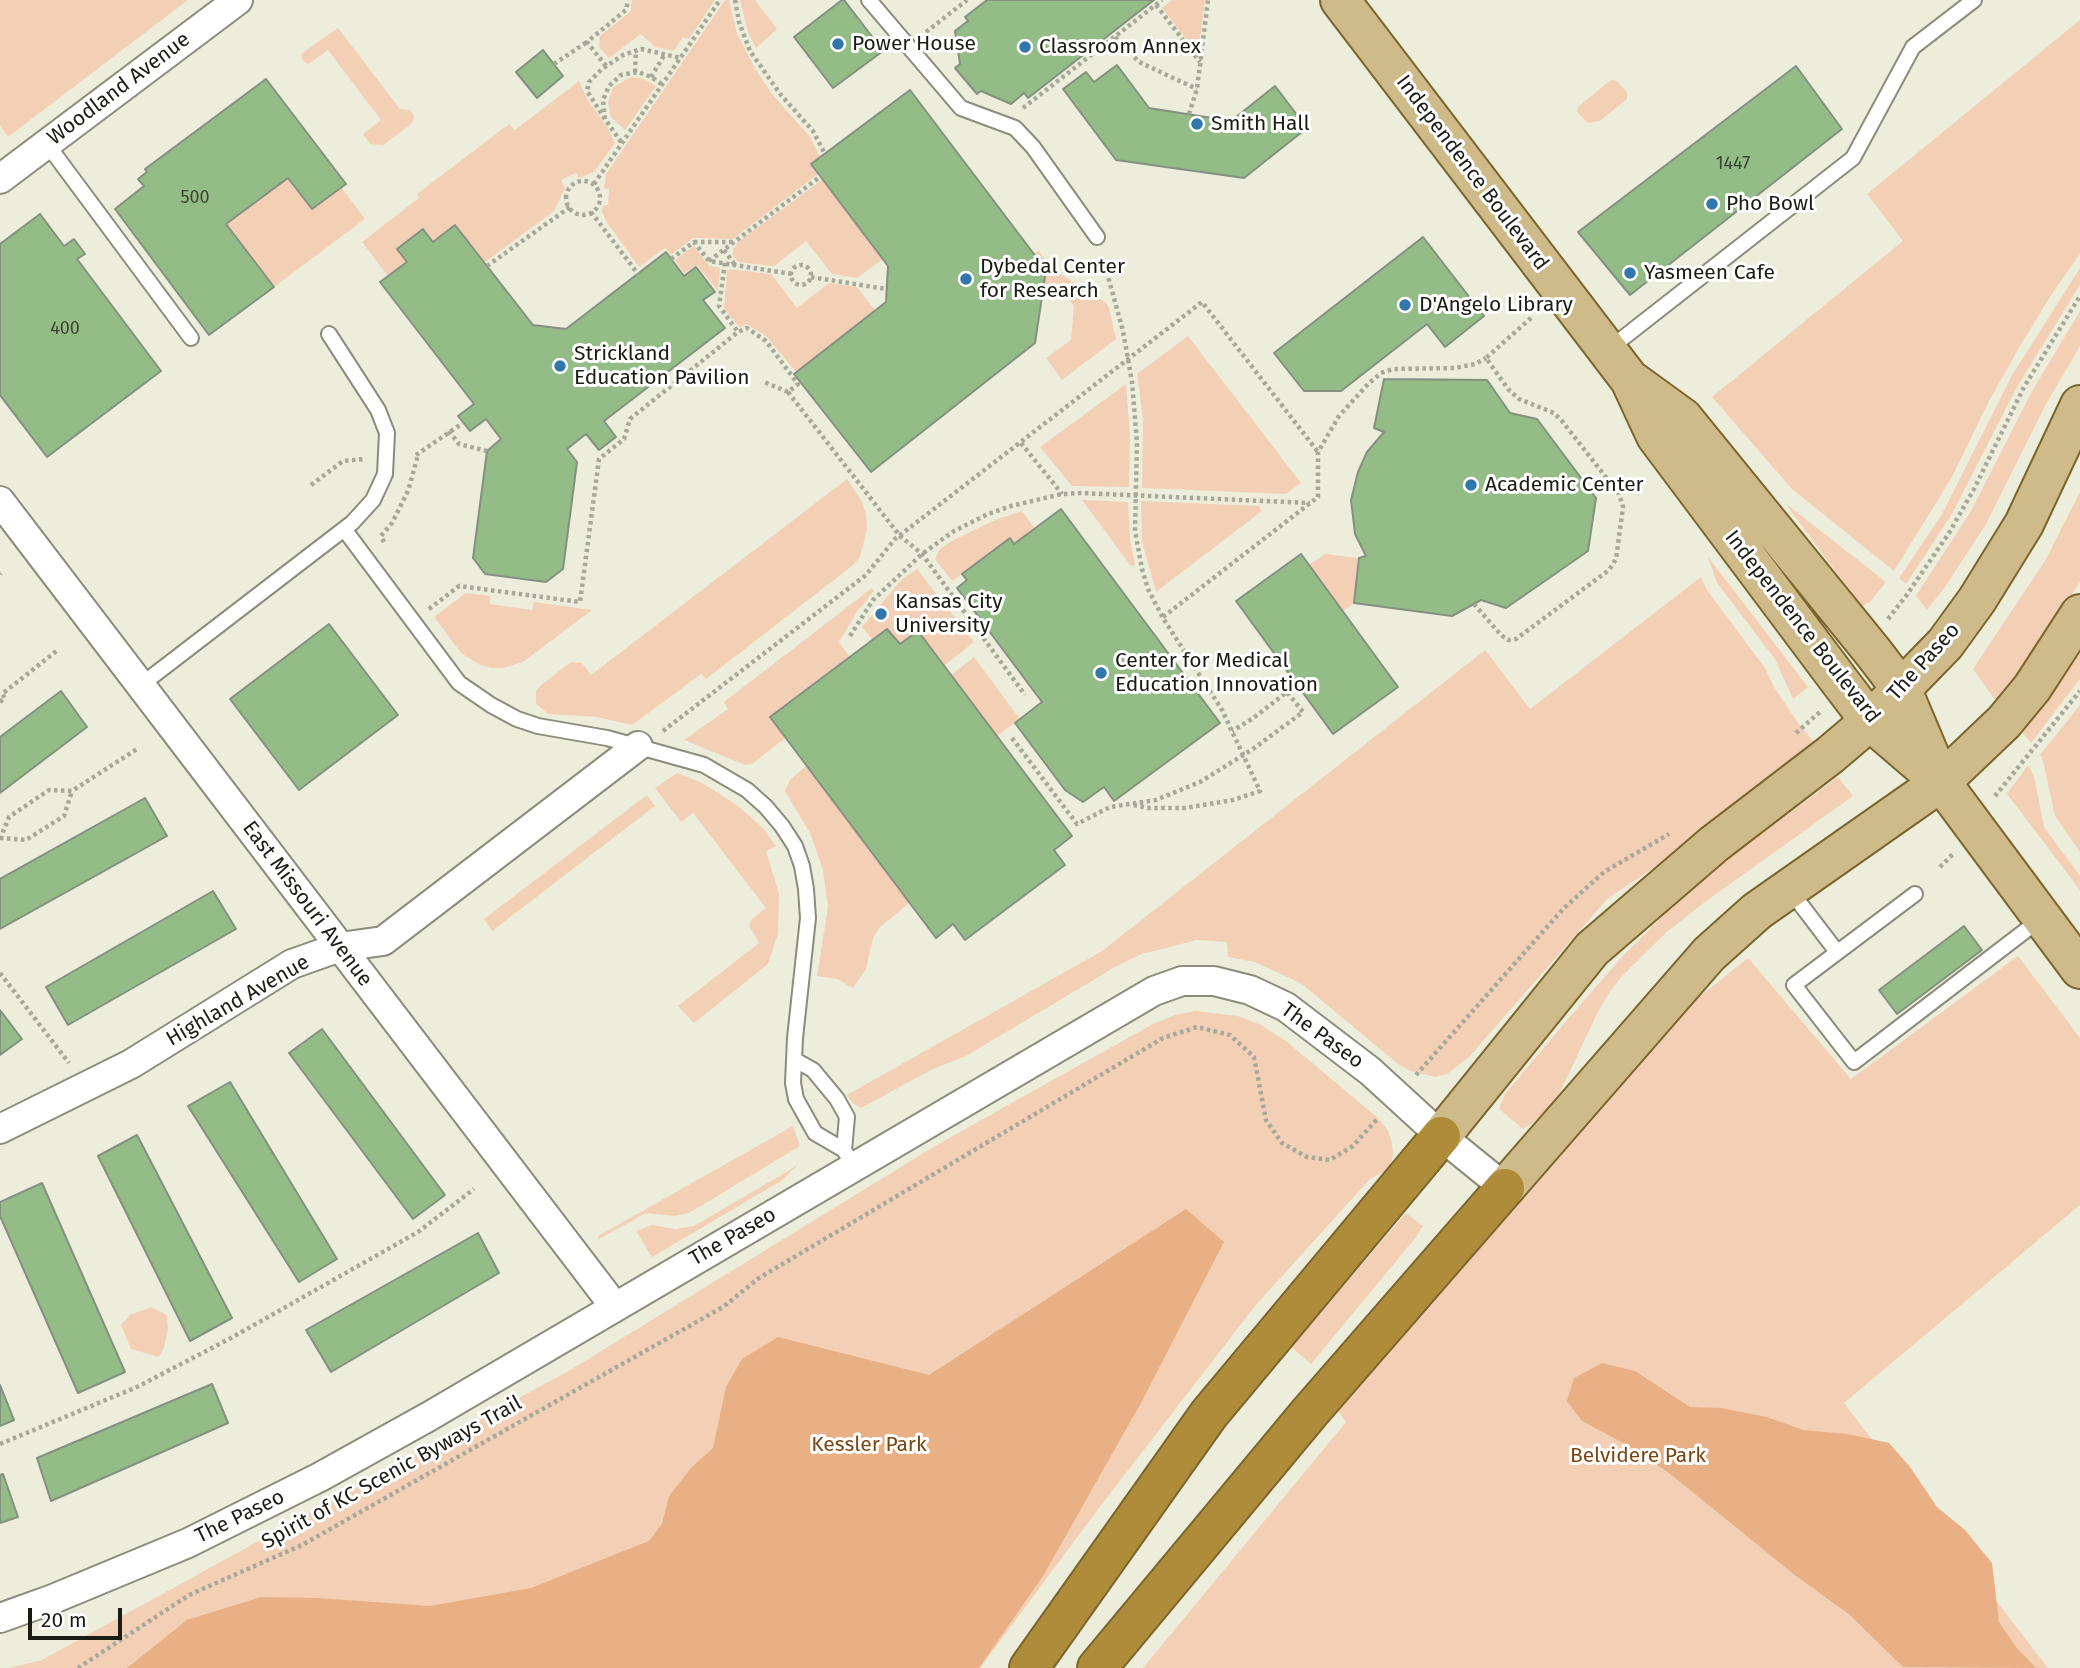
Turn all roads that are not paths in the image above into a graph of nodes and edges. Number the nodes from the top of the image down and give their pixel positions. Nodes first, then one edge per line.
1 (238, 0) edge
2 (869, 0) edge
3 (1340, 0) edge
4 (1974, 0) edge
5 (47, 144) junction
6 (0, 179) edge
7 (1097, 237) road end
8 (329, 334) dead end
9 (191, 338) dead end
10 (1618, 365) junction
11 (2080, 405) edge
12 (0, 501) edge
13 (344, 528) junction
14 (2080, 614) edge
15 (141, 685) junction
16 (1902, 690) junction
17 (1870, 720) junction
18 (649, 739) junction
19 (1941, 782) junction
20 (1789, 889) junction
21 (1915, 894) dead end
22 (2043, 917) junction
23 (340, 947) junction
24 (1837, 952) junction
25 (2080, 969) edge
26 (795, 1060) junction
27 (0, 1129) edge
28 (1441, 1136) junction
29 (849, 1158) junction
30 (1505, 1188) junction
31 (615, 1307) junction
32 (0, 1618) edge
33 (1029, 1668) edge
34 (1097, 1668) edge

1 - 5 street, Woodland Avenue
2 - 7 lane
3 - 10 main road, Independence Boulevard
4 - 10 lane
5 - 6 street, Woodland Avenue
5 - 9 lane
8 - 13 lane
10 - 16 main road, Independence Boulevard
10 - 17 main road, Independence Boulevard
11 - 16 main road, The Paseo
12 - 15 street, East Missouri Avenue
13 - 15 lane
13 - 18 lane
14 - 19 main road
15 - 23 street, East Missouri Avenue
16 - 17 main road, The Paseo
16 - 19 main road, Independence Boulevard
17 - 19 main road, Independence Boulevard
17 - 28 main road, The Paseo
18 - 23 street, Highland Avenue
18 - 26 lane
19 - 20 main road
19 - 22 main road
20 - 24 lane
20 - 30 main road
21 - 24 lane
22 - 24 lane
22 - 25 main road
23 - 27 street, Highland Avenue
23 - 31 street, East Missouri Avenue
26 - 29 lane
26 - 29 lane
28 - 29 street, The Paseo
28 - 30 street, The Paseo
28 - 33 highway
29 - 31 street, The Paseo
30 - 34 highway
31 - 32 street, The Paseo

